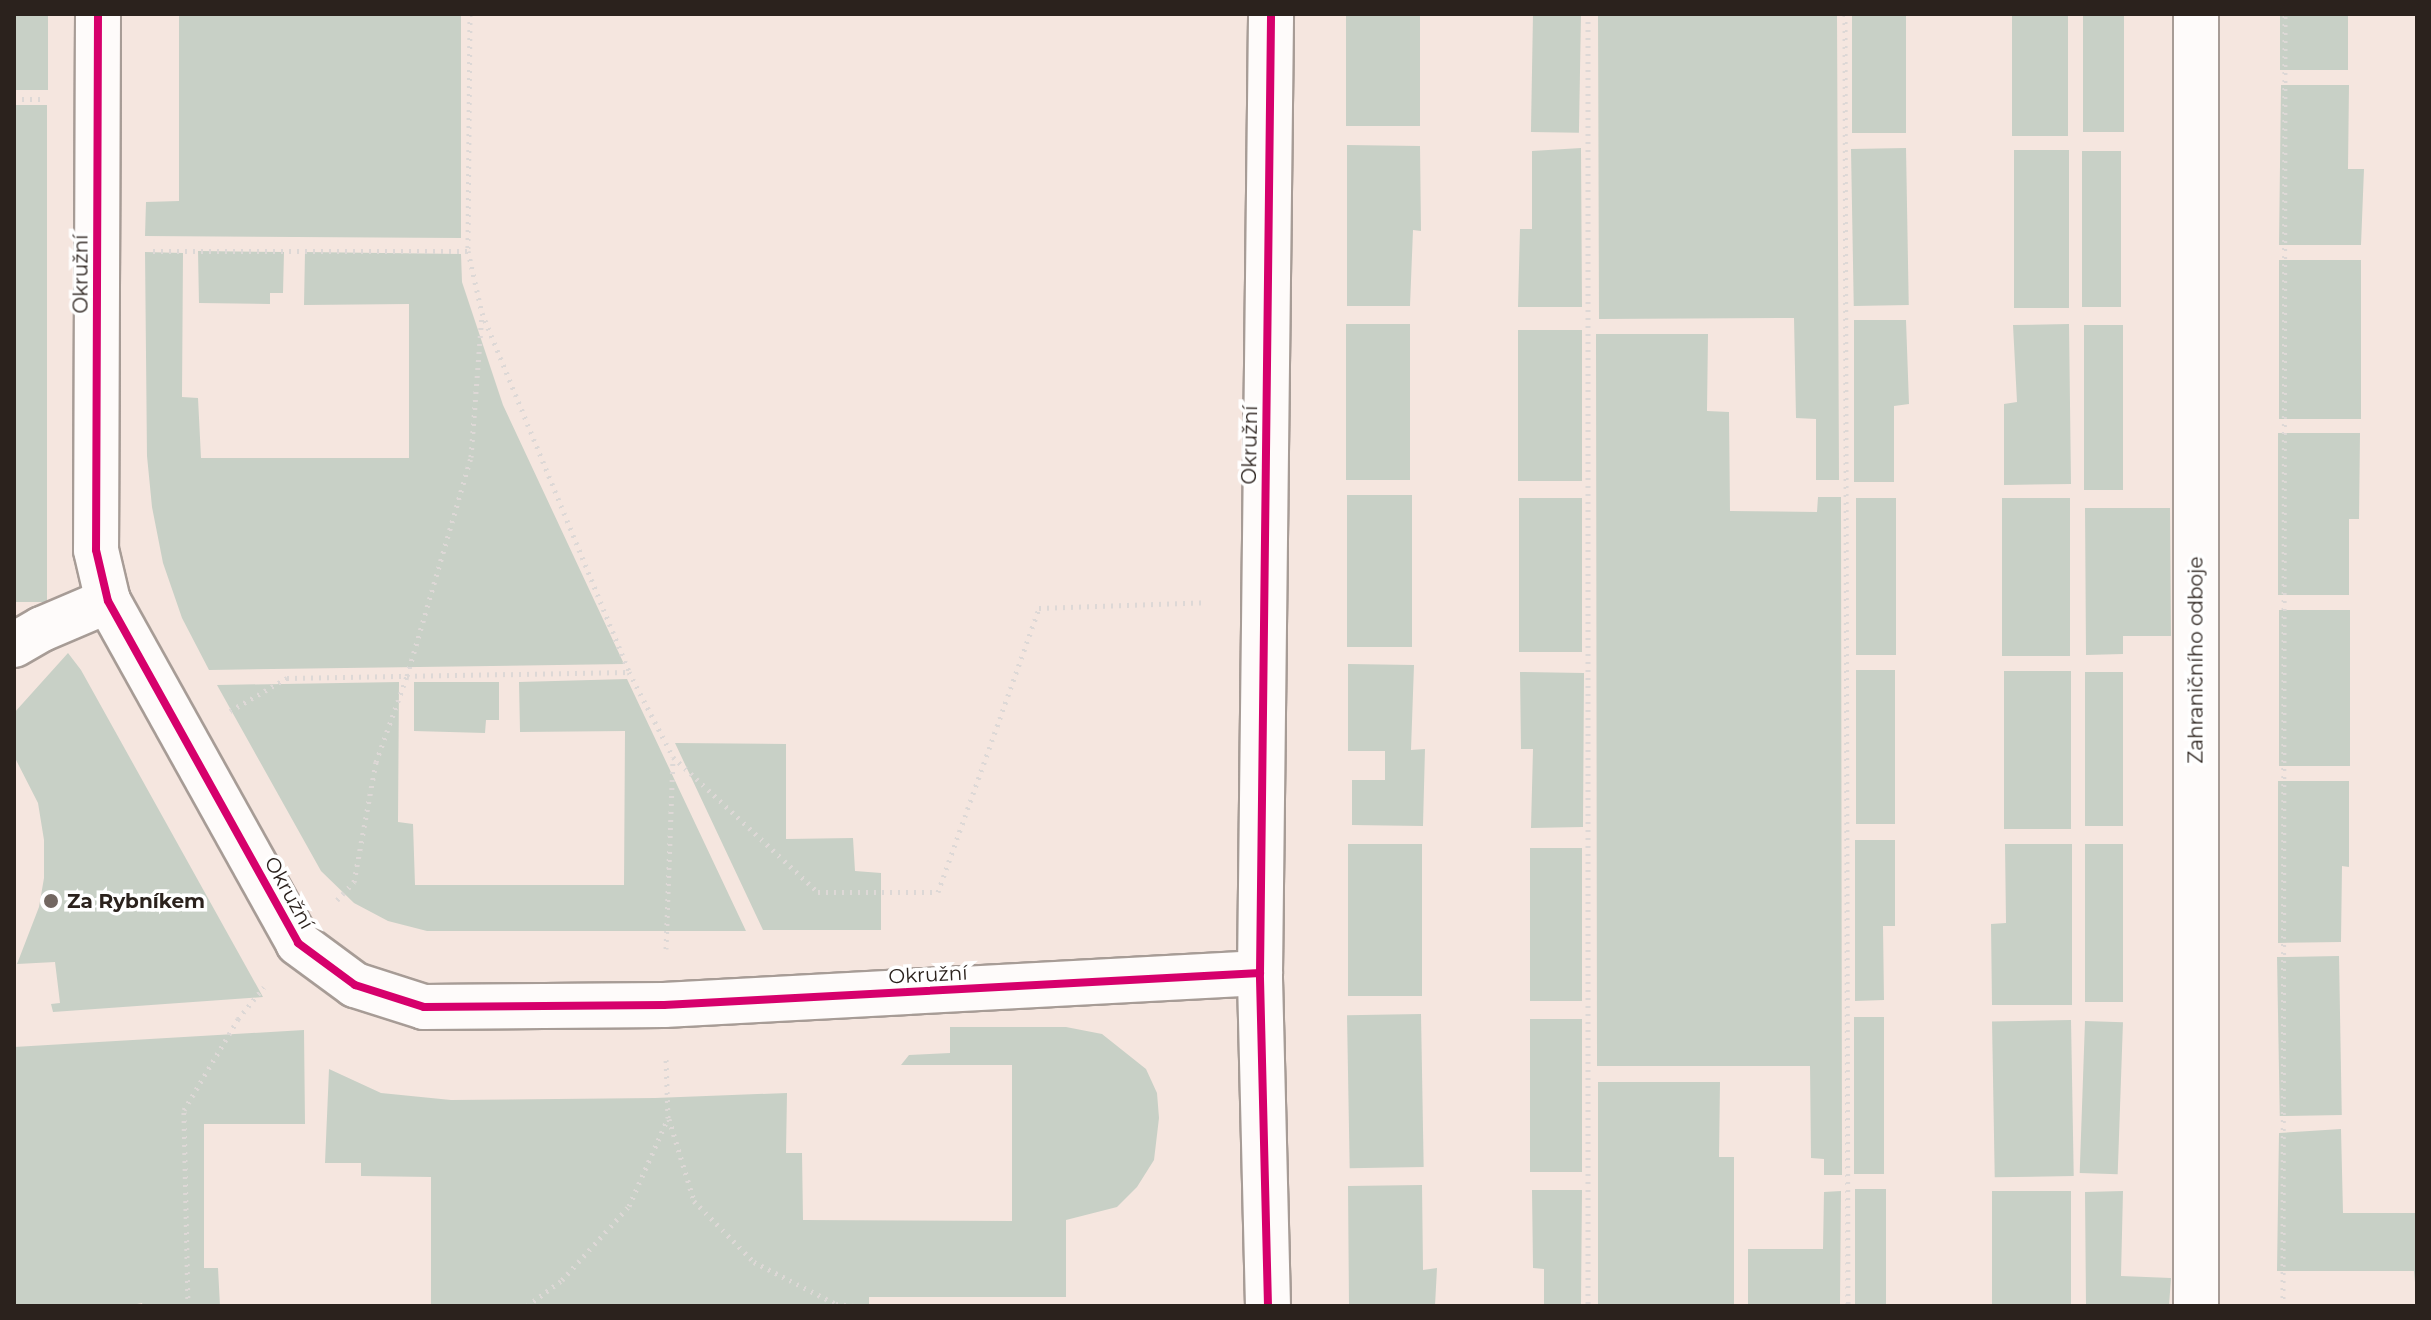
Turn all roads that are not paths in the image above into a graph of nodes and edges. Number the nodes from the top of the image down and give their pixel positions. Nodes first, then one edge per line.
1 (98, 14) edge
2 (1271, 14) edge
3 (2196, 14) edge
4 (108, 601) junction
5 (14, 645) edge
6 (1260, 973) junction
7 (1268, 1306) edge
8 (2196, 1306) edge

1 - 4 street, Okružní
2 - 6 street, Okružní
3 - 8 street, Zahraničního odboje
4 - 5 street
4 - 6 street, Okružní
6 - 7 street, Okružní

